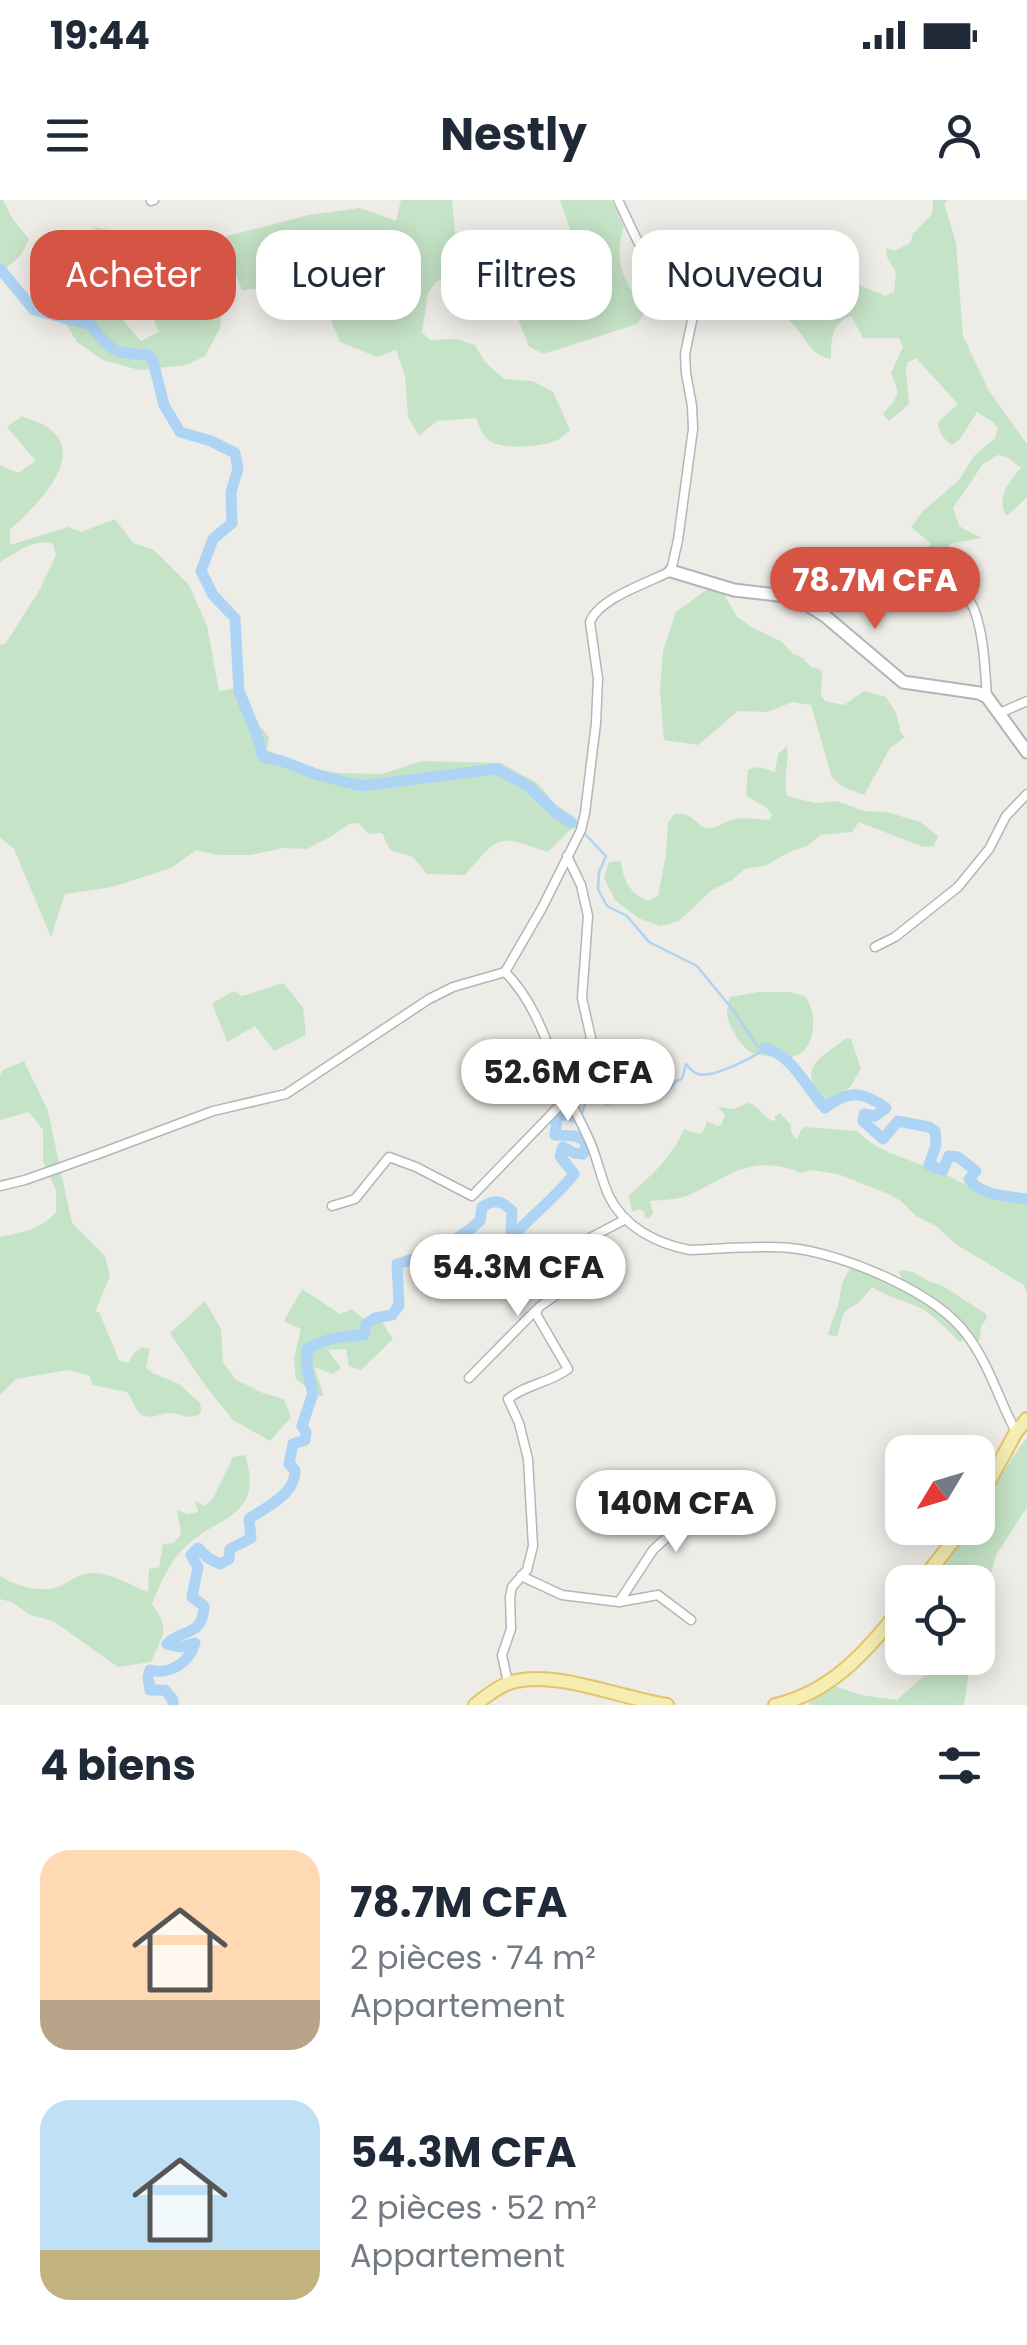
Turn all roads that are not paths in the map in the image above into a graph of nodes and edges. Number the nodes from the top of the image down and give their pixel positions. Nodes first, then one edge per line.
1 (618, 200) edge
2 (670, 571) junction
3 (955, 582) dead end
4 (987, 697) junction
5 (1027, 701) edge
6 (1000, 713) junction
7 (1027, 752) edge
8 (1027, 794) edge
9 (567, 856) junction
10 (875, 947) dead end
11 (505, 972) junction
12 (568, 1097) junction
13 (0, 1186) edge
14 (332, 1206) dead end
15 (626, 1219) junction
16 (536, 1310) junction
17 (469, 1378) dead end
18 (1027, 1419) edge
19 (1016, 1432) junction
20 (995, 1471) edge
21 (715, 1493) dead end
22 (949, 1545) edge
23 (934, 1565) edge
24 (521, 1576) junction
25 (619, 1602) junction
26 (691, 1620) dead end
27 (885, 1628) edge
28 (508, 1683) junction
29 (475, 1705) edge
30 (667, 1705) edge
31 (776, 1705) edge

1 - 2 street
2 - 4 street
2 - 9 street
3 - 4 street
4 - 6 street
5 - 6 street
6 - 7 street
8 - 10 street
9 - 11 street
9 - 12 street
11 - 12 street
11 - 13 street
12 - 14 street
12 - 15 street
15 - 16 street
15 - 19 street
16 - 17 street
16 - 24 street
18 - 19 main road
19 - 20 main road
21 - 25 street
22 - 23 main road
24 - 25 street
24 - 28 street
25 - 26 street
27 - 31 main road
28 - 29 main road
28 - 30 main road

